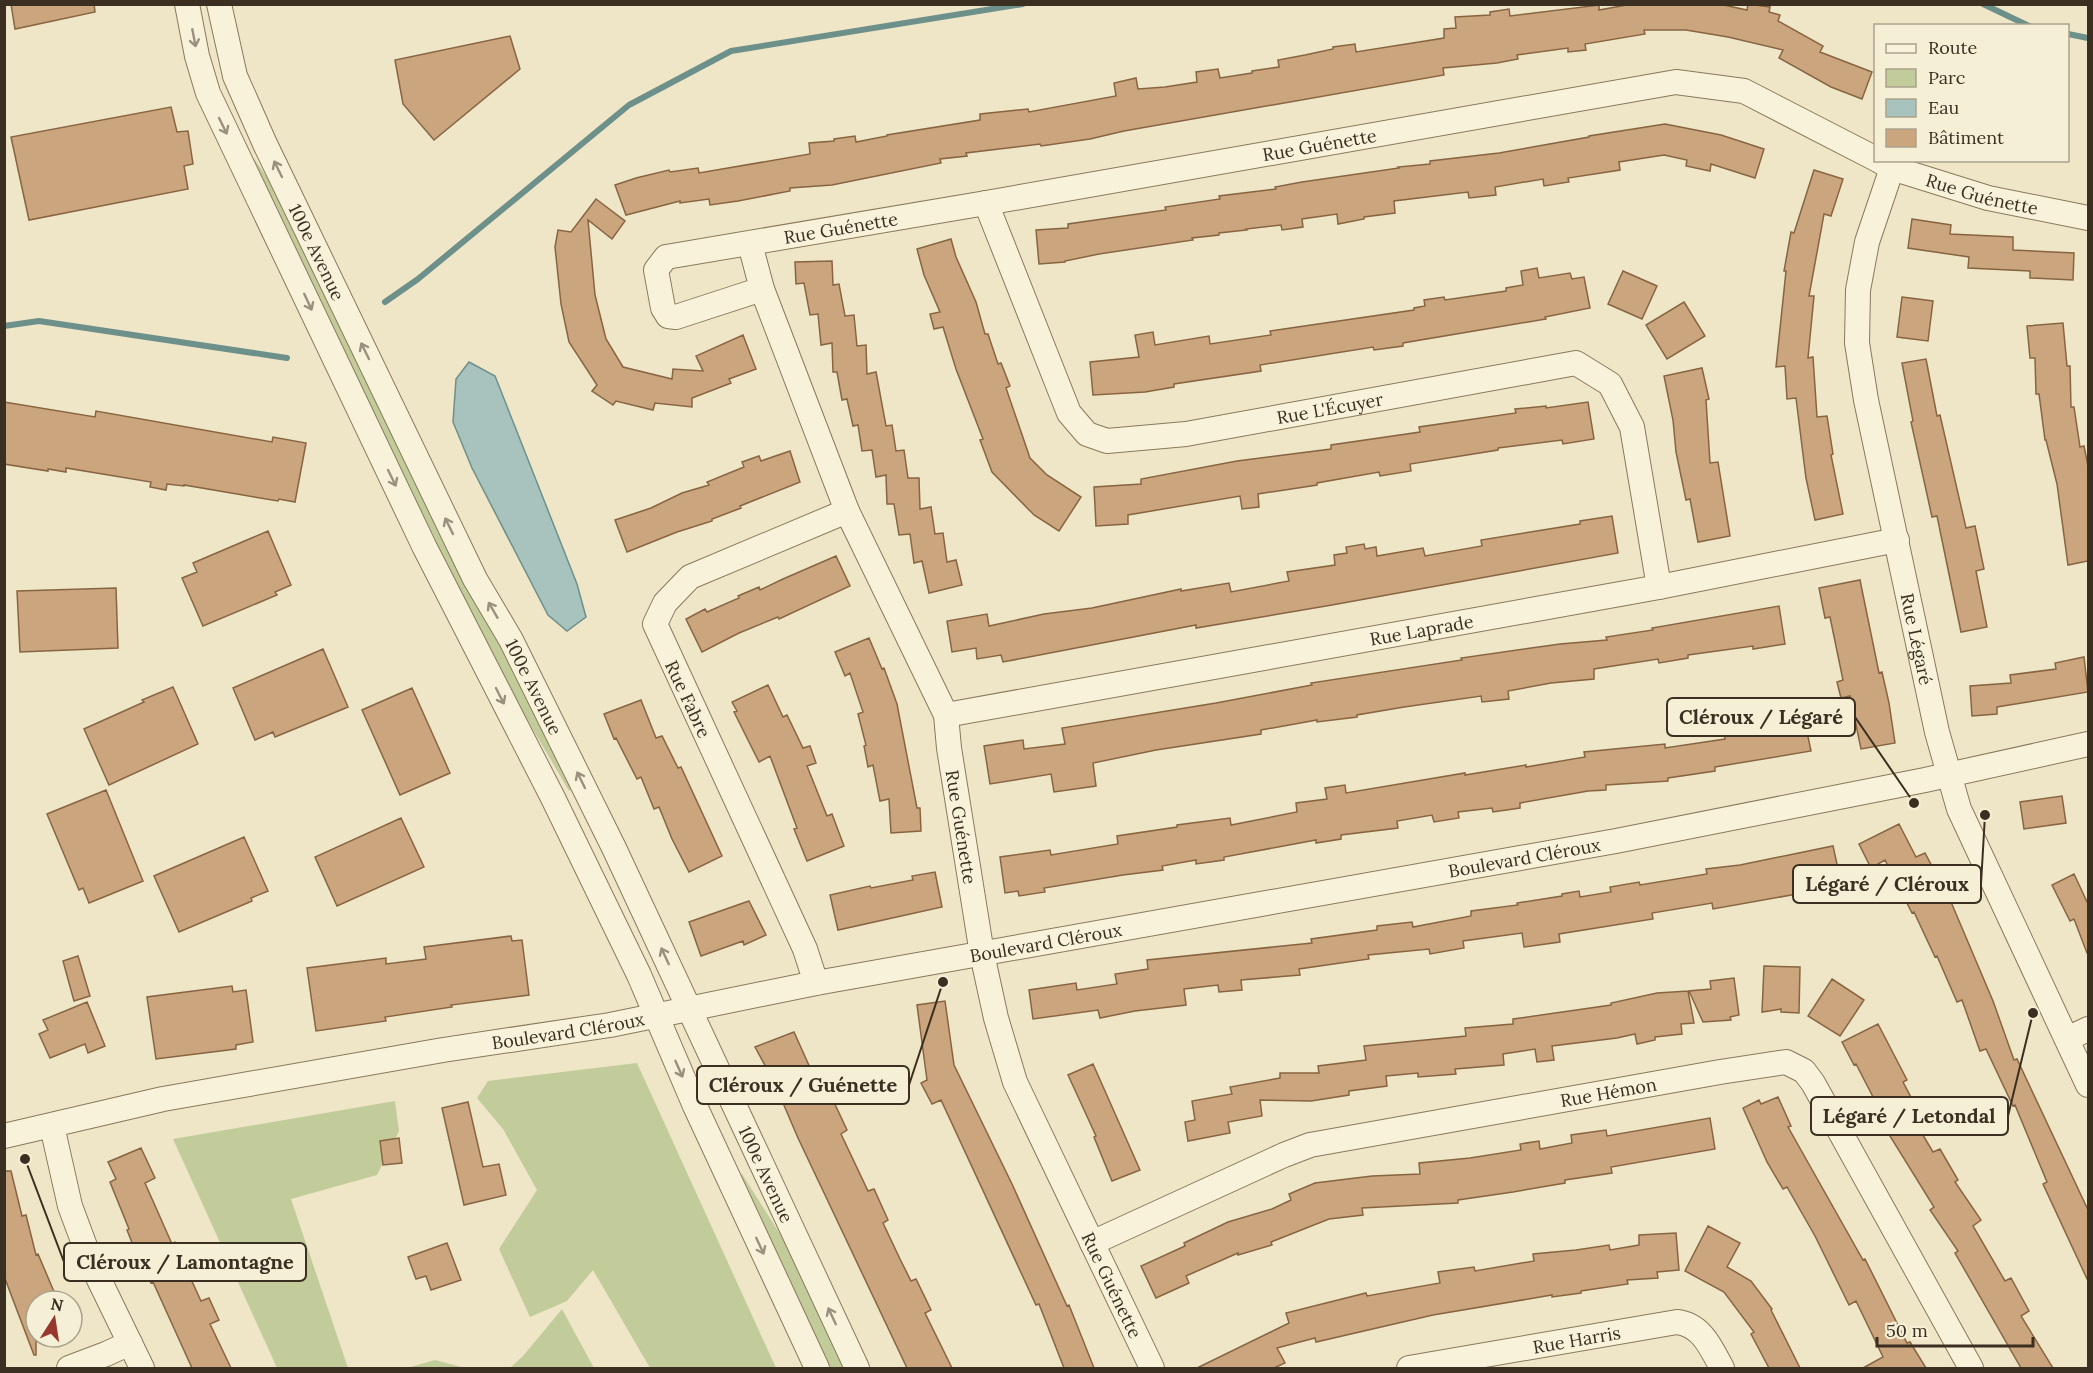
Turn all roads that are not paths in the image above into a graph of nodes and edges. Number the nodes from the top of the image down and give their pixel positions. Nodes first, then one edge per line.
1 (187, 4) edge
2 (219, 4) edge
3 (1874, 158) edge
4 (1882, 162) edge
5 (986, 203) junction
6 (2088, 218) edge
7 (750, 244) junction
8 (762, 289) junction
9 (847, 511) junction
10 (1897, 540) junction
11 (1659, 587) junction
12 (946, 715) junction
13 (2088, 744) edge
14 (1949, 775) junction
15 (982, 954) junction
16 (816, 983) junction
17 (691, 1009) junction
18 (656, 1015) junction
19 (2088, 1029) edge
20 (2067, 1040) junction
21 (2088, 1085) edge
22 (52, 1126) junction
23 (4, 1136) edge
24 (1092, 1243) junction
25 (130, 1343) junction
26 (69, 1368) edge
27 (142, 1368) edge
28 (818, 1368) edge
29 (857, 1368) edge
30 (1152, 1368) edge
31 (1409, 1368) edge
32 (1722, 1368) edge
33 (1971, 1368) edge

1 -> 18 street, 100e Avenue
17 -> 2 street, 100e Avenue
3 - 5 street, Rue Guénette
4 - 6 street, Rue Guénette
4 - 10 street, Rue Légaré
5 - 7 street, Rue Guénette
5 - 11 street, Rue L'Écuyer
7 - 8 street, Rue Guénette
7 - 8 street, Rue Guénette
8 - 9 street, Rue Guénette
9 - 12 street, Rue Guénette
9 - 16 street, Rue Fabre
10 - 11 street, Rue Laprade
10 - 14 street, Rue Légaré
11 - 12 street, Rue Laprade
12 - 15 street, Rue Guénette
13 - 14 street, Boulevard Cléroux
14 - 15 street, Boulevard Cléroux
14 - 20 street, Rue Légaré
15 - 16 street, Boulevard Cléroux
15 - 24 street, Rue Guénette
16 - 17 street, Boulevard Cléroux
17 - 18 street, Boulevard Cléroux
29 -> 17 street, 100e Avenue
18 - 22 street, Boulevard Cléroux
18 -> 28 street, 100e Avenue
19 - 20 street
20 - 21 street, Rue Légaré
22 - 23 street, Boulevard Cléroux
22 - 25 street
24 - 30 street, Rue Guénette
24 - 33 street, Rue Hémon
25 - 26 street
25 - 27 street
31 - 32 street, Rue Harris

